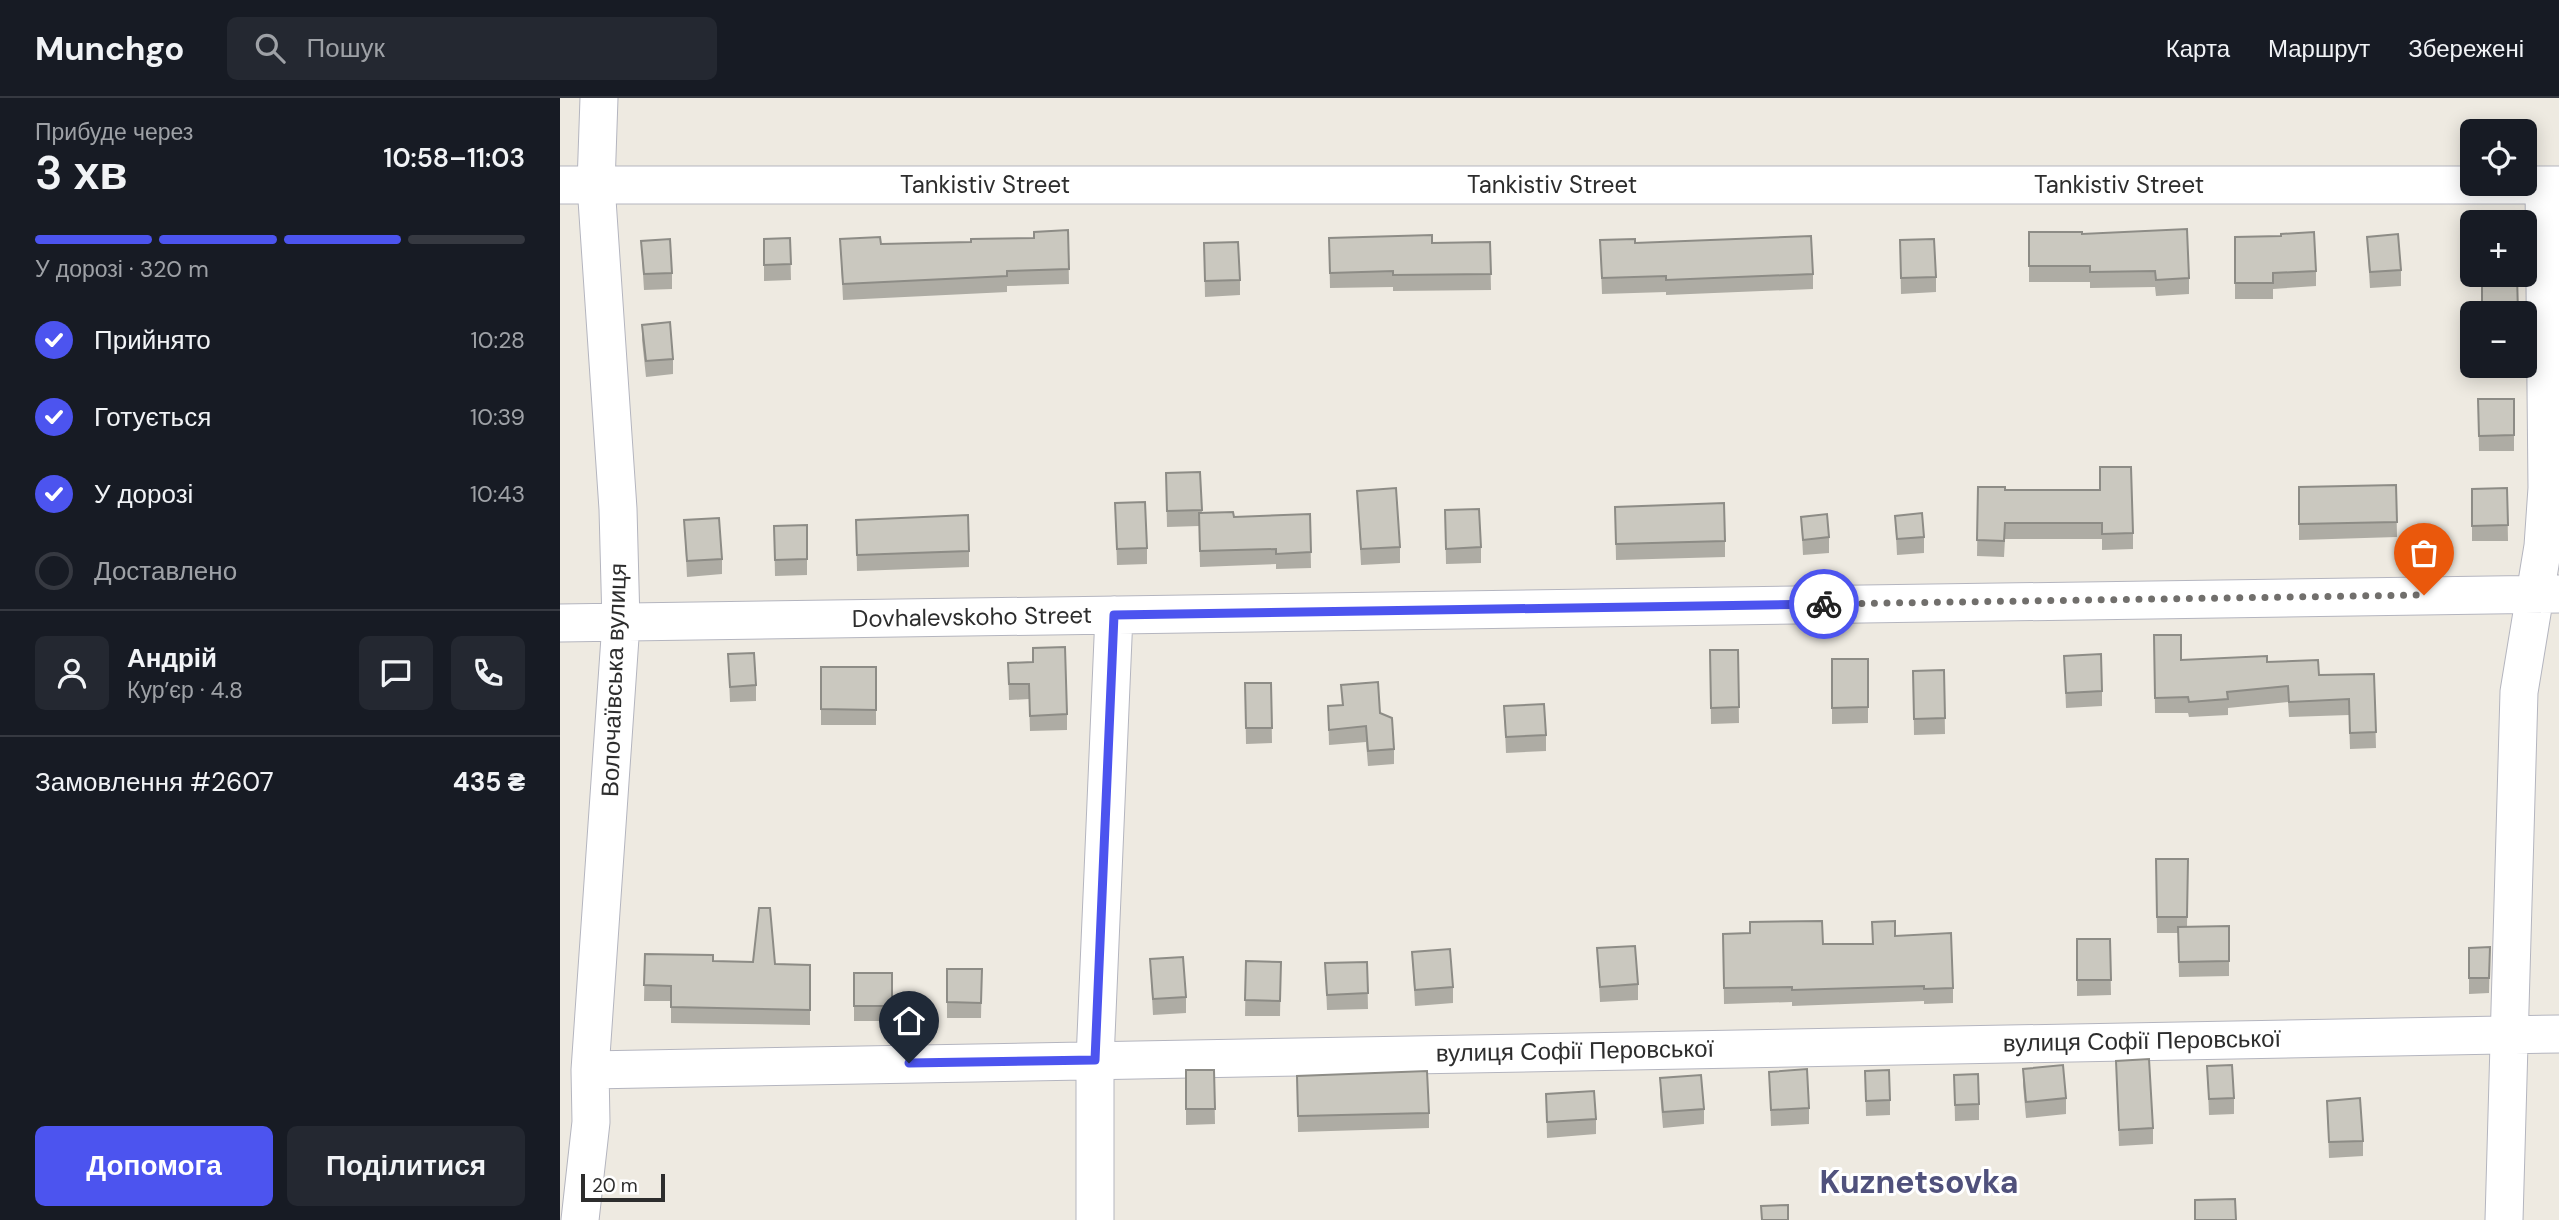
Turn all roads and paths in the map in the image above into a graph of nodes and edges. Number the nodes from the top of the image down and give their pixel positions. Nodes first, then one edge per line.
1 (599, 98) edge
2 (560, 185) edge
3 (596, 185) junction
4 (2552, 185) edge
5 (2551, 591) edge
6 (1114, 615) junction
7 (560, 623) edge
8 (621, 623) junction
9 (2509, 1034) junction
10 (2559, 1034) edge
11 (1095, 1060) junction
12 (590, 1070) junction
13 (580, 1220) edge
14 (1095, 1220) edge
15 (2504, 1220) edge

1 - 3 street, Волочаївська вулиця
2 - 3 street, Tankistiv Street
3 - 4 street, Tankistiv Street
3 - 8 street, Волочаївська вулиця
4 - 5 street
5 - 6 street, Dovhalevskoho Street
5 - 9 street
6 - 8 street, Dovhalevskoho Street
6 - 11 street
7 - 8 street, Dovhalevskoho Street
8 - 12 street, Волочаївська вулиця
9 - 10 street, вулиця Софії Перовської
9 - 11 street, вулиця Софії Перовської
9 - 15 street
11 - 12 street, вулиця Софії Перовської
11 - 14 street
12 - 13 street, Волочаївська вулиця

